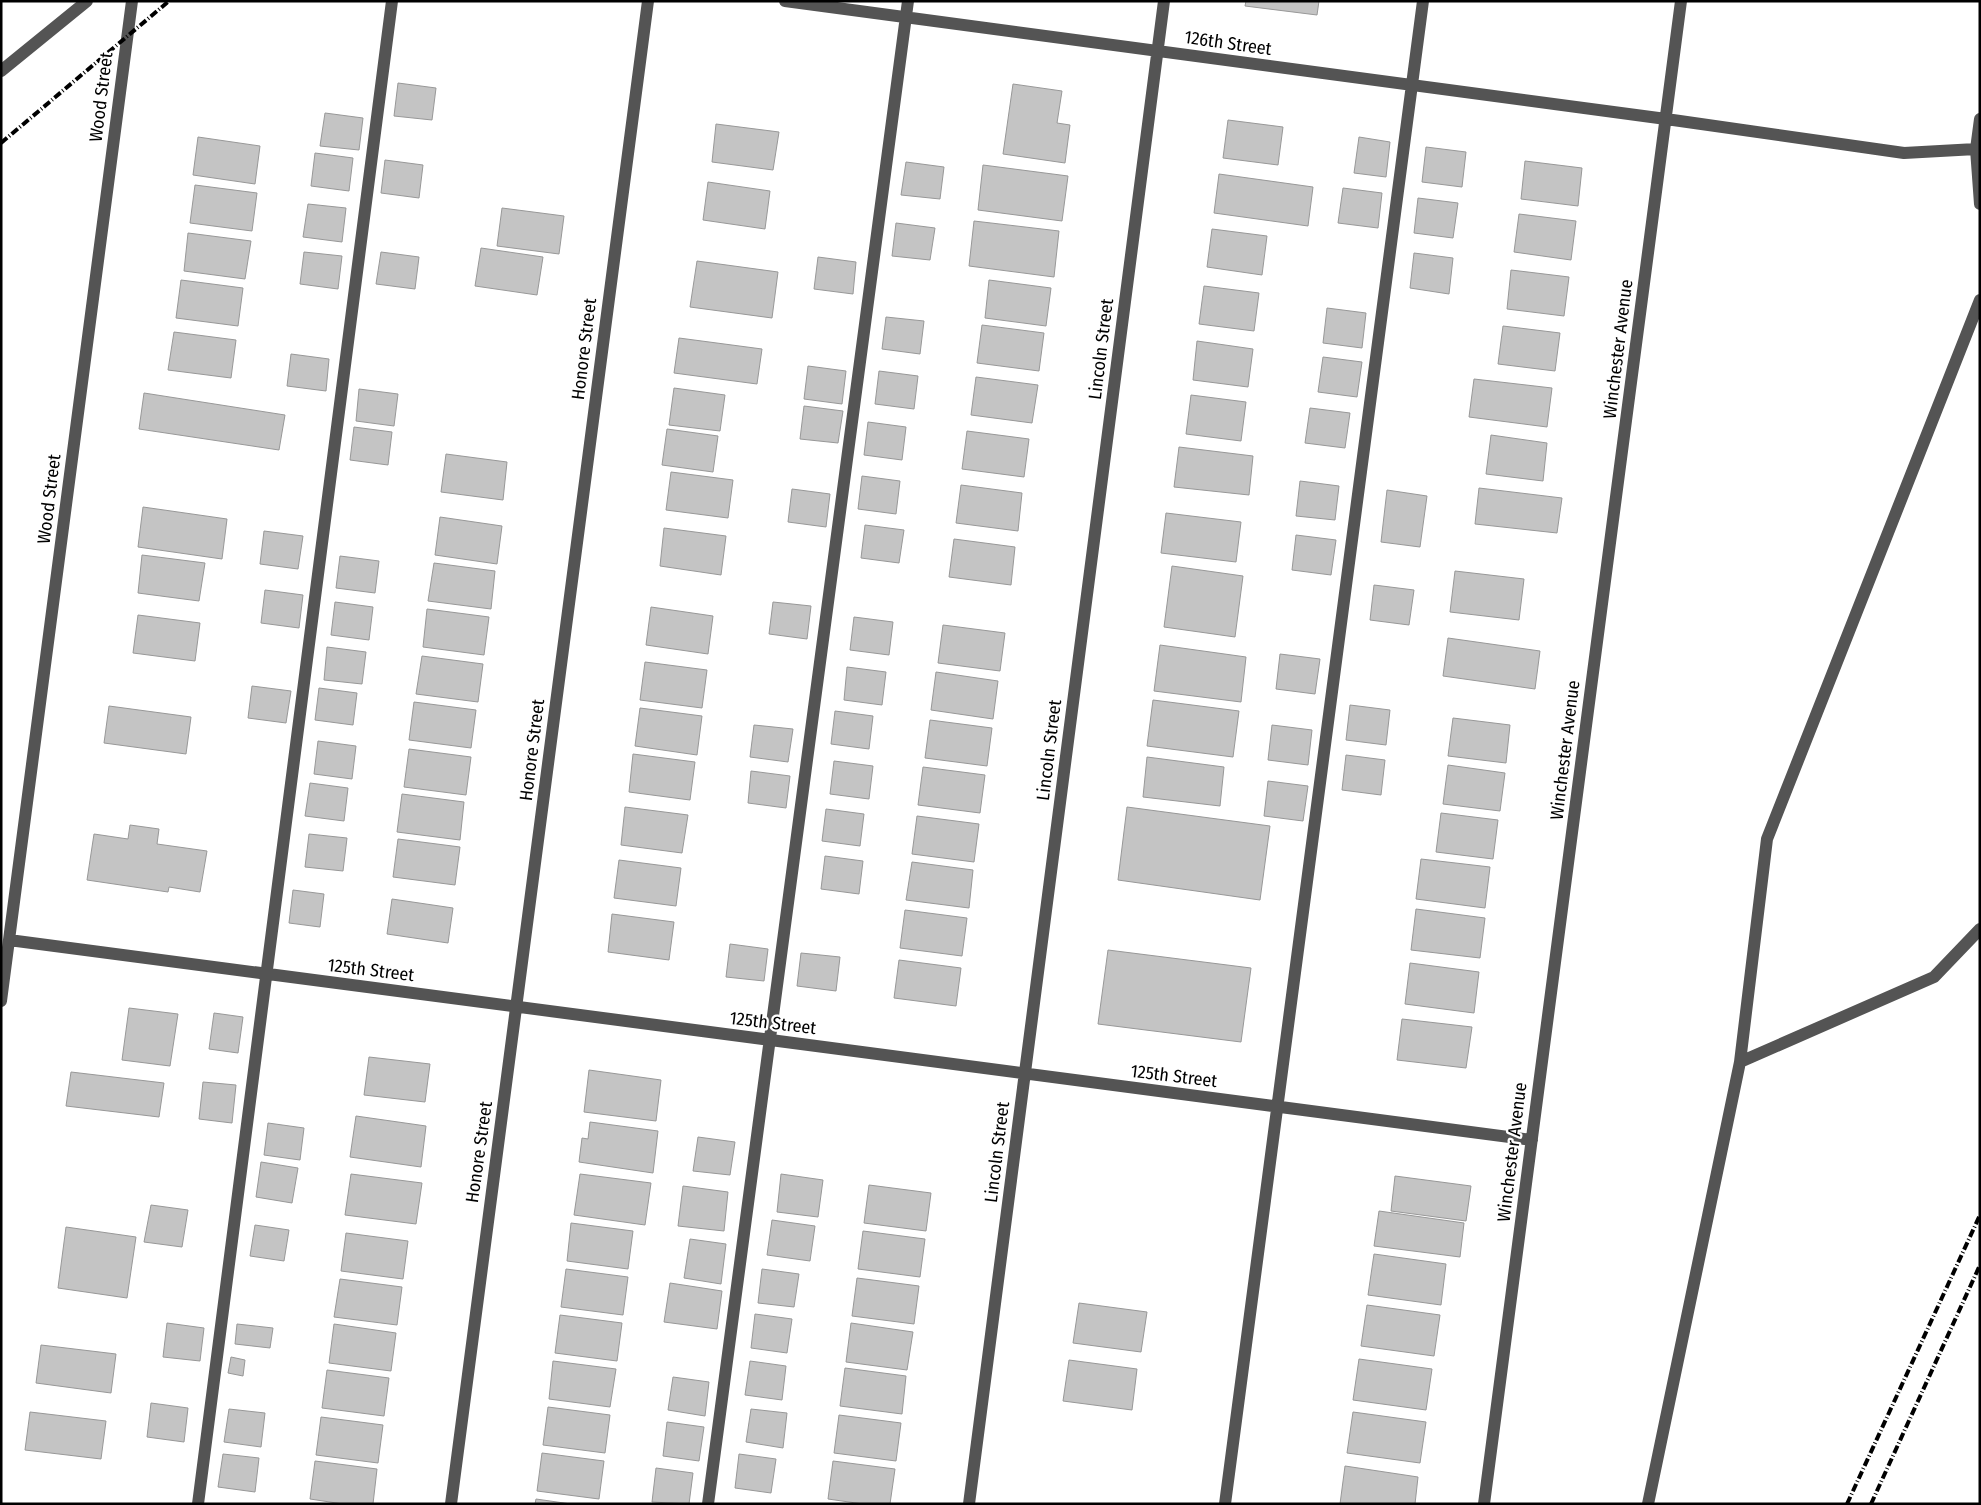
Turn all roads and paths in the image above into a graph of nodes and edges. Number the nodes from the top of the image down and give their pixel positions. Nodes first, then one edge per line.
1 (87, 1) edge
2 (132, 1) edge
3 (392, 1) edge
4 (648, 1) edge
5 (785, 1) edge
6 (908, 1) edge
7 (1164, 1) edge
8 (1423, 1) edge
9 (1681, 1) edge
10 (906, 18) junction
11 (1158, 51) junction
12 (1, 71) edge
13 (1412, 85) junction
14 (1666, 119) junction
15 (1980, 119) edge
16 (1976, 149) junction
17 (1980, 204) edge
18 (1980, 300) edge
19 (1980, 929) edge
20 (9, 940) junction
21 (266, 974) junction
22 (1, 1001) edge
23 (516, 1007) junction
24 (770, 1040) junction
25 (1740, 1062) junction
26 (1024, 1074) junction
27 (1278, 1107) junction
28 (1532, 1140) junction
29 (198, 1504) edge
30 (450, 1504) edge
31 (708, 1504) edge
32 (968, 1504) edge
33 (1226, 1504) edge
34 (1484, 1504) edge
35 (1648, 1504) edge

1 - 12 street
2 - 20 street, Wood Street
3 - 21 street
4 - 23 street, Honore Street
5 - 10 street, 126th Street
6 - 10 street
7 - 11 street, Lincoln Street
8 - 13 street
9 - 14 street, Winchester Avenue
10 - 11 street, 126th Street
10 - 24 street
11 - 13 street, 126th Street
11 - 26 street, Lincoln Street
13 - 14 street, 126th Street
13 - 27 street
14 - 16 street, 126th Street
14 - 28 street, Winchester Avenue
15 - 16 street
16 - 17 street
18 - 25 street
19 - 25 street
20 - 21 street, 125th Street
20 - 22 street, Wood Street
21 - 23 street, 125th Street
21 - 29 street
23 - 24 street, 125th Street
23 - 30 street, Honore Street
24 - 26 street, 125th Street
24 - 31 street
25 - 35 street
26 - 27 street, 125th Street
26 - 32 street, Lincoln Street
27 - 28 street, 125th Street
27 - 33 street
28 - 34 street, Winchester Avenue

